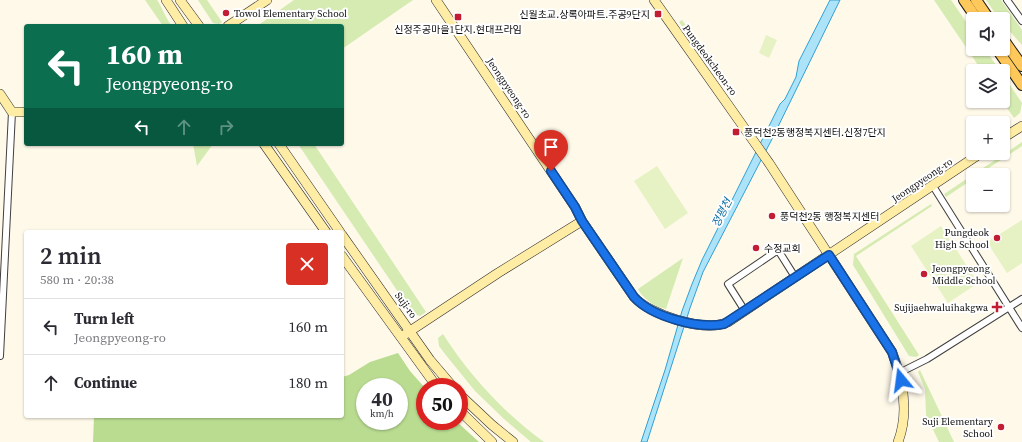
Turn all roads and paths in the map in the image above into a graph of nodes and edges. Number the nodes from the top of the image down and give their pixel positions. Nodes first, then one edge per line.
1 (166, 0) edge
2 (180, 0) edge
3 (266, 0) edge
4 (436, 0) edge
5 (654, 0) edge
6 (964, 0) edge
7 (976, 0) edge
8 (1007, 0) edge
9 (972, 12) edge
10 (984, 12) edge
11 (1022, 21) edge
12 (182, 24) edge
13 (197, 24) edge
14 (231, 24) edge
15 (1010, 49) edge
16 (1002, 56) edge
17 (1022, 66) edge
18 (1022, 85) edge
19 (0, 94) edge
20 (12, 112) junction
21 (24, 112) edge
22 (1022, 126) edge
23 (1010, 134) edge
24 (265, 146) edge
25 (280, 146) edge
26 (971, 160) edge
27 (932, 186) junction
28 (582, 221) junction
29 (325, 230) edge
30 (339, 230) edge
31 (344, 238) edge
32 (829, 255) junction
33 (344, 259) edge
34 (795, 277) junction
35 (1022, 299) edge
36 (1009, 307) junction
37 (745, 311) junction
38 (1022, 328) edge
39 (411, 331) junction
40 (400, 337) junction
41 (0, 356) edge
42 (899, 373) junction
43 (430, 378) edge
44 (445, 378) edge
45 (468, 403) edge
46 (468, 419) edge
47 (492, 442) edge
48 (513, 442) edge
49 (898, 442) edge

1 - 12 main road
2 - 13 main road
3 - 14 main road
4 - 28 main road, Jeongpyeong-ro
5 - 32 main road, Pungdeokcheon-ro
6 - 9 main road
7 - 10 main road
8 - 11 street
15 - 17 main road
16 - 18 main road
19 - 20 main road
20 - 21 main road
20 - 41 street
22 - 23 main road
24 - 29 main road
25 - 30 main road
26 - 27 main road, Jeongpyeong-ro
27 - 32 main road, Jeongpyeong-ro
27 - 36 street
28 - 37 main road, Jeongpyeong-ro
28 - 39 main road
31 - 39 main road, Suji-ro
32 - 34 main road, Jeongpyeong-ro
32 - 42 main road
33 - 40 main road
34 - 37 main road, Jeongpyeong-ro
34 - 37 street
35 - 36 street
36 - 38 street
36 - 42 street
39 - 40 main road
39 - 44 main road, Suji-ro
40 - 43 main road
42 - 49 main road
45 - 48 main road
46 - 47 main road

